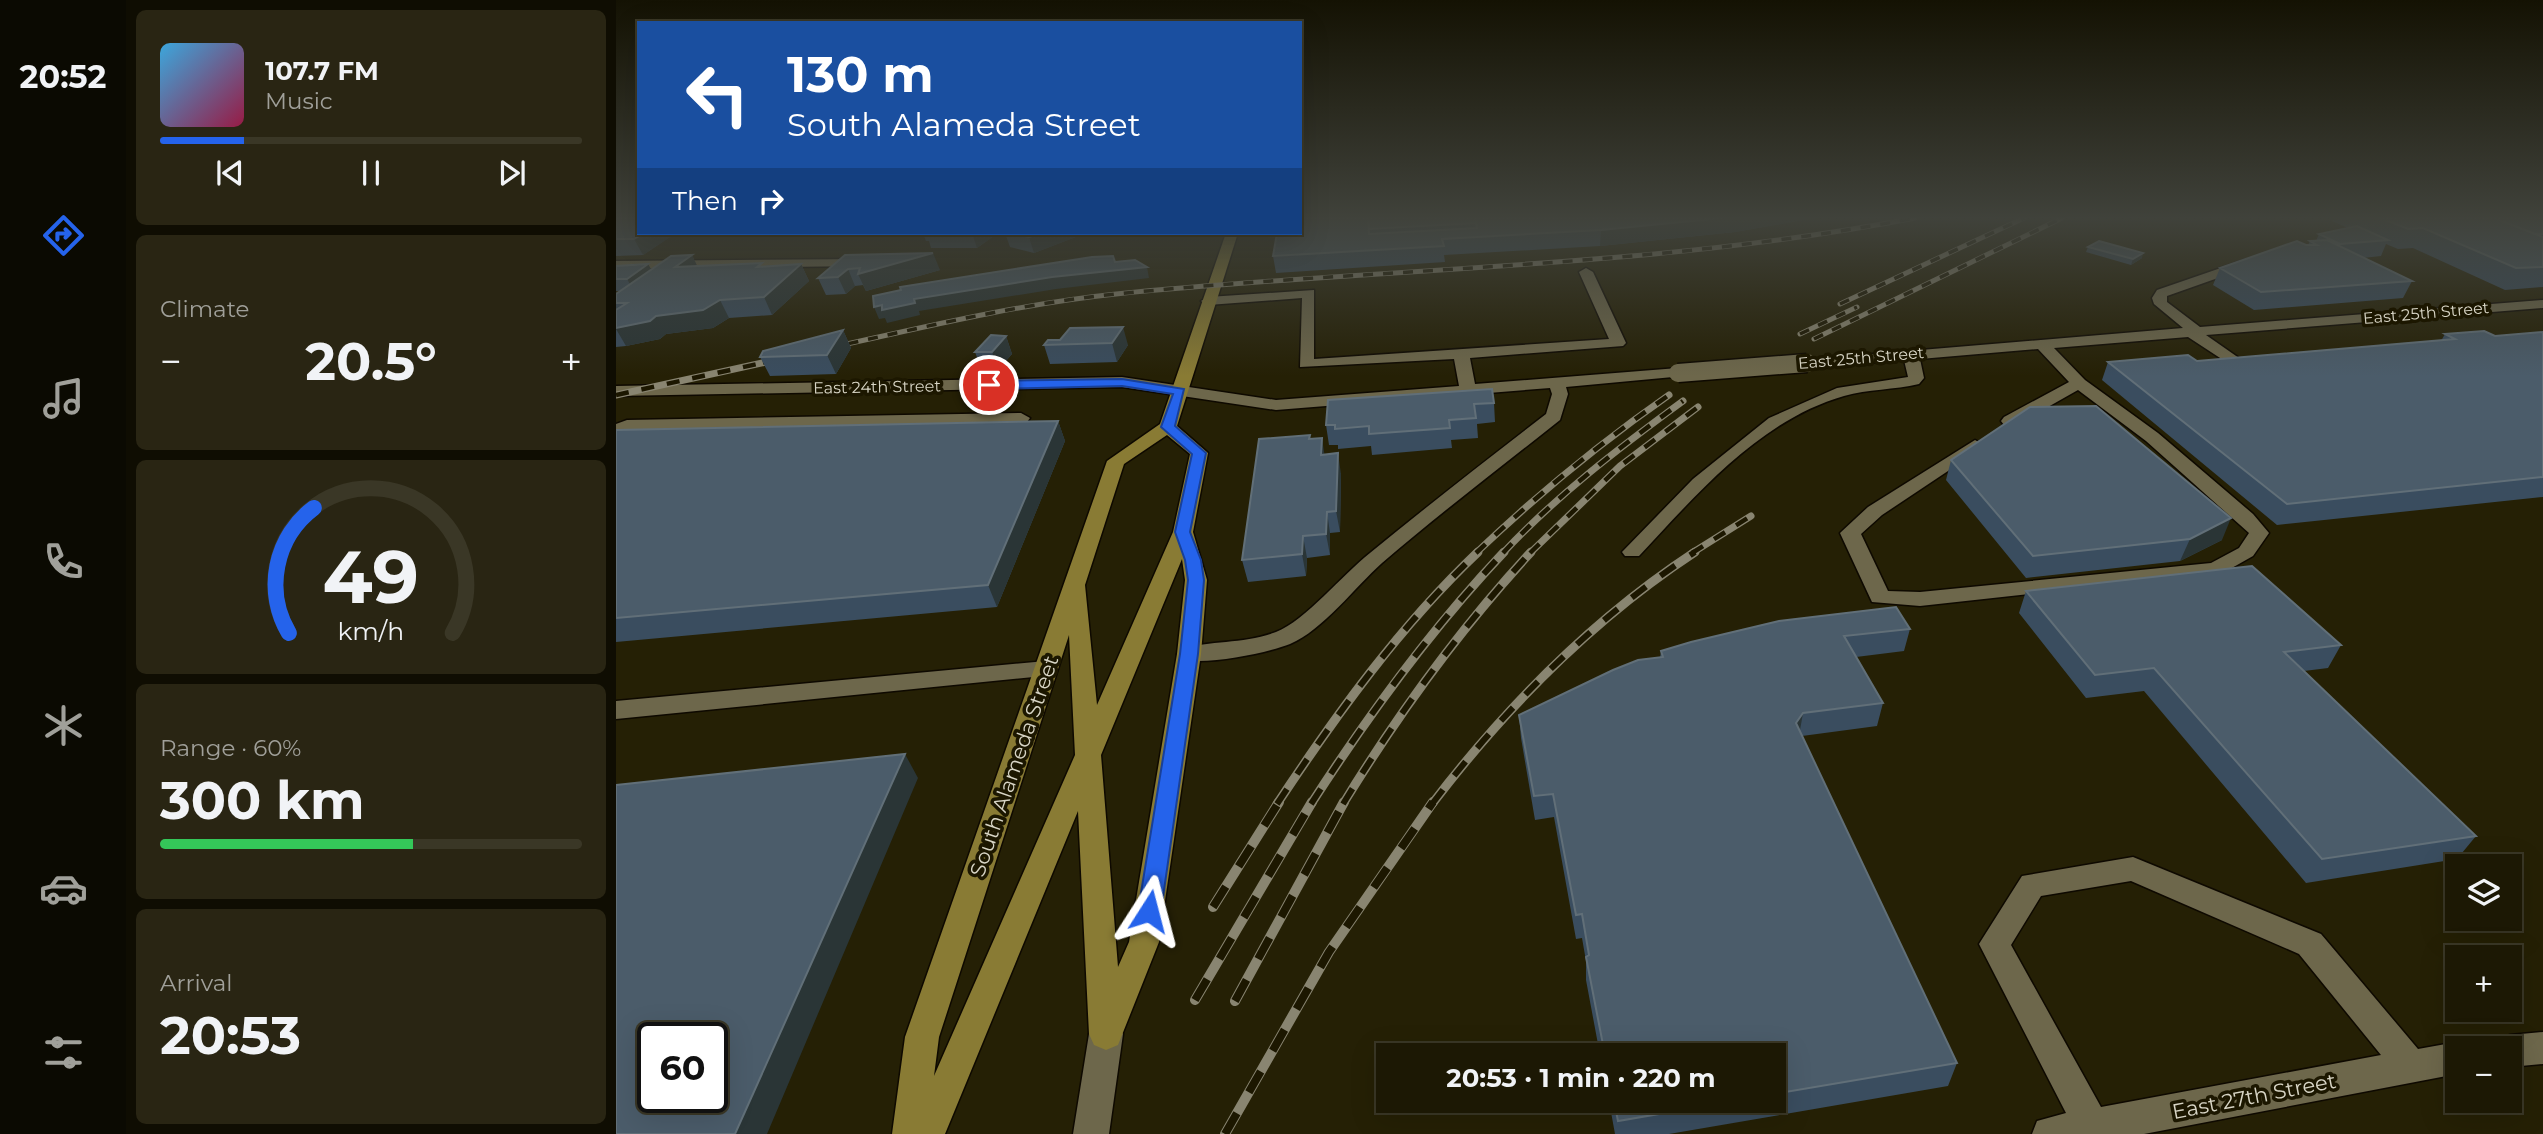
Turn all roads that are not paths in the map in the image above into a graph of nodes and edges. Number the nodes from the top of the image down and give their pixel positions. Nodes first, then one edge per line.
1 (1221, 271) edge
2 (2224, 271) edge
3 (1586, 272) dead end
4 (1208, 301) junction
5 (2543, 304) edge
6 (2194, 332) junction
7 (2041, 343) junction
8 (1461, 354) junction
9 (1911, 354) junction
10 (2243, 368) edge
11 (1556, 382) junction
12 (2079, 383) junction
13 (989, 385) junction
14 (1468, 390) junction
15 (616, 391) edge
16 (734, 391) junction
17 (1180, 392) junction
18 (961, 418) junction
19 (1021, 418) dead end
20 (690, 424) junction
21 (1168, 427) junction
22 (616, 429) edge
23 (1182, 532) junction
24 (1632, 552) dead end
25 (1076, 578) junction
26 (1189, 654) junction
27 (1046, 669) junction
28 (616, 710) edge
29 (1090, 752) junction
30 (1106, 1034) junction
31 (2543, 1048) edge
32 (2522, 1050) edge
33 (2445, 1060) edge
34 (2411, 1066) junction
35 (2092, 1126) junction
36 (910, 1134) edge
37 (927, 1134) edge
38 (1091, 1134) edge
39 (2050, 1134) edge

1 - 4 main road
2 - 6 street
3 - 8 street
4 - 8 street
4 - 17 main road
5 - 6 street, East 25th Street
6 - 7 street, East 25th Street
6 - 10 street
7 - 9 street, East 25th Street
7 - 12 street
8 - 14 street
9 - 11 street, East 25th Street, bridge
9 - 24 street
11 - 14 street, East 25th Street
11 - 26 street
12 - 12 street
13 - 16 street, East 24th Street
13 - 17 street, East 24th Street
13 - 18 street
14 - 17 street, East 25th Street
15 - 16 street, East 24th Street
16 - 20 street
17 - 21 main road
18 - 19 street
18 - 20 street
20 - 22 street
21 - 23 main road
21 - 25 main road, South Alameda Street
23 - 26 main road
23 - 29 main road
25 - 27 main road, South Alameda Street
25 - 29 main road
26 - 30 main road
27 - 28 street
27 - 36 main road, South Alameda Street
29 - 30 main road
29 - 37 main road
30 - 38 street
31 - 32 street
33 - 34 street, East 27th Street
34 - 35 street, East 27th Street
34 - 35 street
35 - 39 street, East 27th Street

